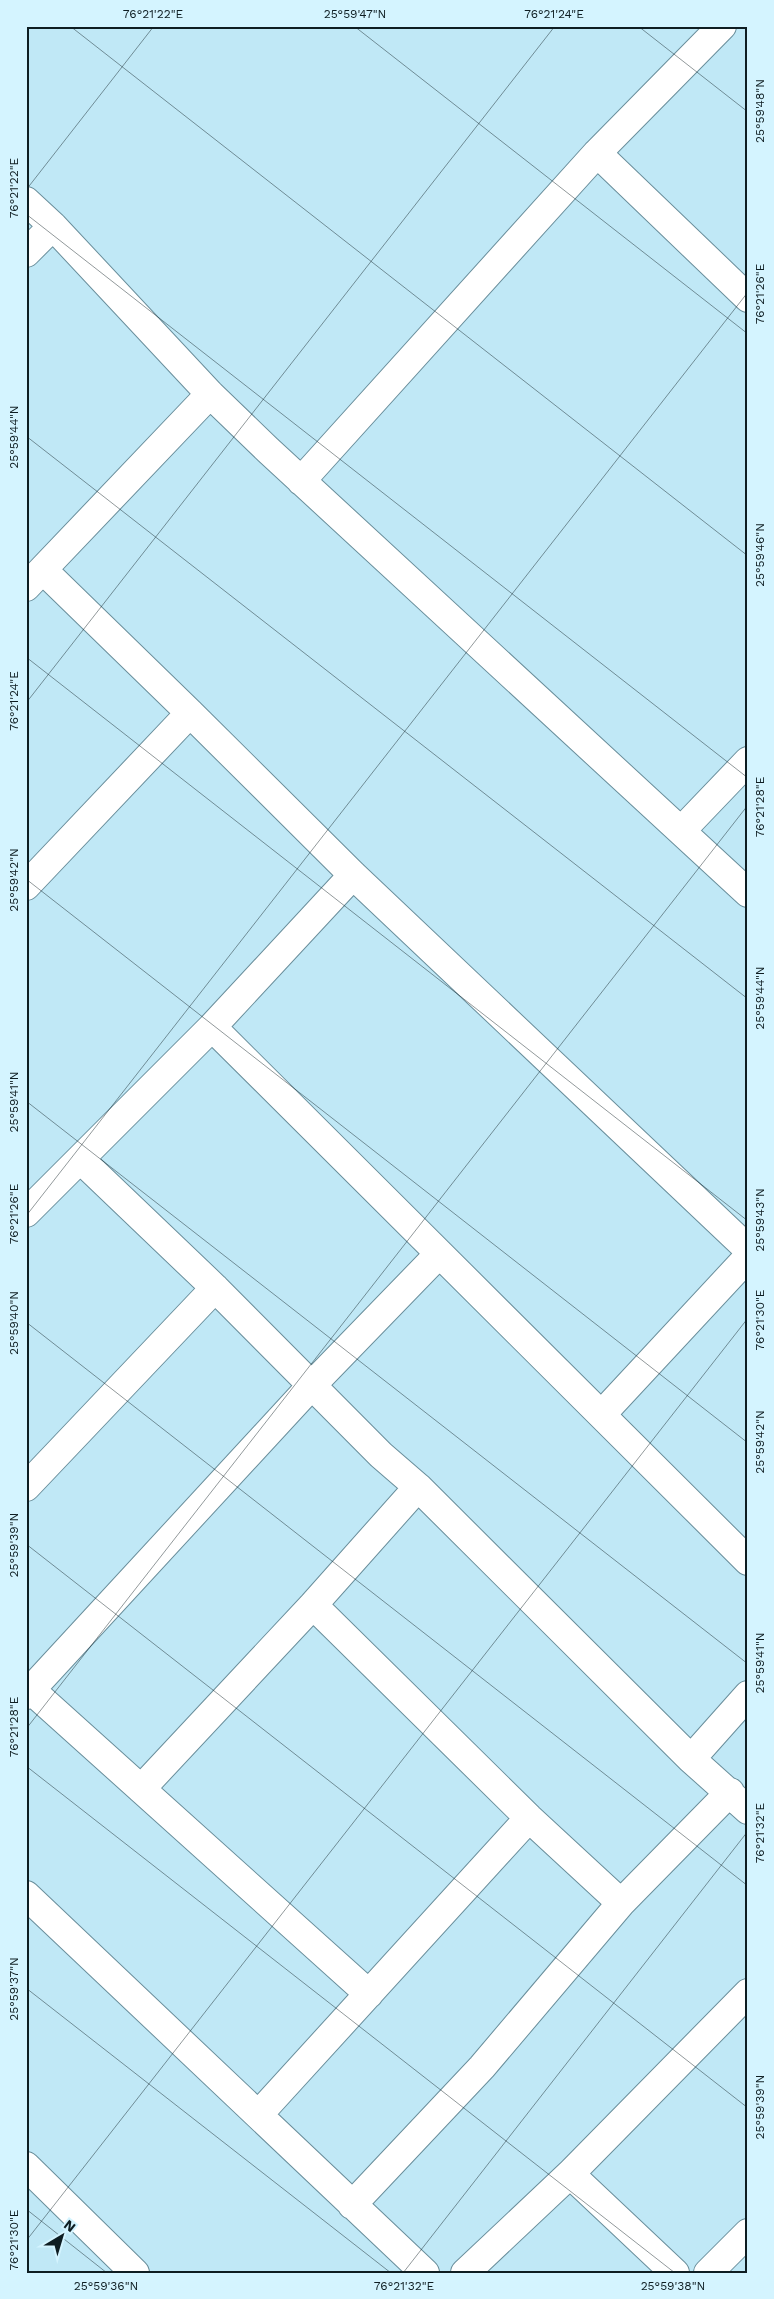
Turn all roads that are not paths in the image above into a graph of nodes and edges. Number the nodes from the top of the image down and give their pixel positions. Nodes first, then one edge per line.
1 (722, 26) edge
2 (598, 153) junction
3 (26, 201) edge
4 (53, 226) junction
5 (26, 253) edge
6 (748, 298) edge
7 (210, 394) junction
8 (301, 482) junction
9 (34, 579) edge
10 (190, 713) junction
11 (748, 760) edge
12 (681, 831) junction
13 (352, 875) junction
14 (26, 886) edge
15 (748, 894) edge
16 (212, 1027) junction
17 (80, 1159) junction
18 (26, 1213) edge
19 (748, 1249) edge
20 (439, 1254) junction
21 (748, 1257) edge
22 (215, 1288) junction
23 (311, 1386) junction
24 (602, 1414) junction
25 (26, 1486) edge
26 (418, 1487) junction
27 (748, 1561) edge
28 (313, 1605) junction
29 (29, 1693) edge
30 (748, 1695) edge
31 (691, 1759) junction
32 (141, 1788) junction
33 (739, 1801) edge
34 (529, 1818) junction
35 (26, 1895) edge
36 (621, 1903) junction
37 (748, 1993) edge
38 (368, 1994) junction
39 (259, 2114) junction
40 (26, 2166) edge
41 (570, 2174) junction
42 (352, 2205) junction
43 (748, 2233) edge
44 (135, 2273) edge
45 (425, 2273) edge
46 (465, 2273) edge
47 (675, 2273) edge
48 (708, 2273) edge

1 - 2 street
2 - 6 street
2 - 8 street
3 - 4 street
4 - 5 street
4 - 7 street
7 - 8 street
7 - 9 street
8 - 12 street
9 - 10 street
10 - 13 street
10 - 14 street
11 - 12 street
12 - 15 street
13 - 16 street
13 - 19 street
16 - 17 street
16 - 20 street
17 - 18 street
17 - 22 street
20 - 23 street
20 - 24 street
21 - 24 street
22 - 23 street
22 - 25 street
23 - 26 street
23 - 29 street
24 - 27 street
26 - 28 street
26 - 31 street
28 - 32 street
28 - 34 street
29 - 32 street
30 - 31 street
31 - 33 street
32 - 38 street
33 - 36 street
34 - 36 street
34 - 38 street
35 - 39 street
36 - 42 street
37 - 41 street
38 - 39 street
39 - 42 street
40 - 44 street
41 - 46 street
41 - 47 street
42 - 45 street
43 - 48 street

